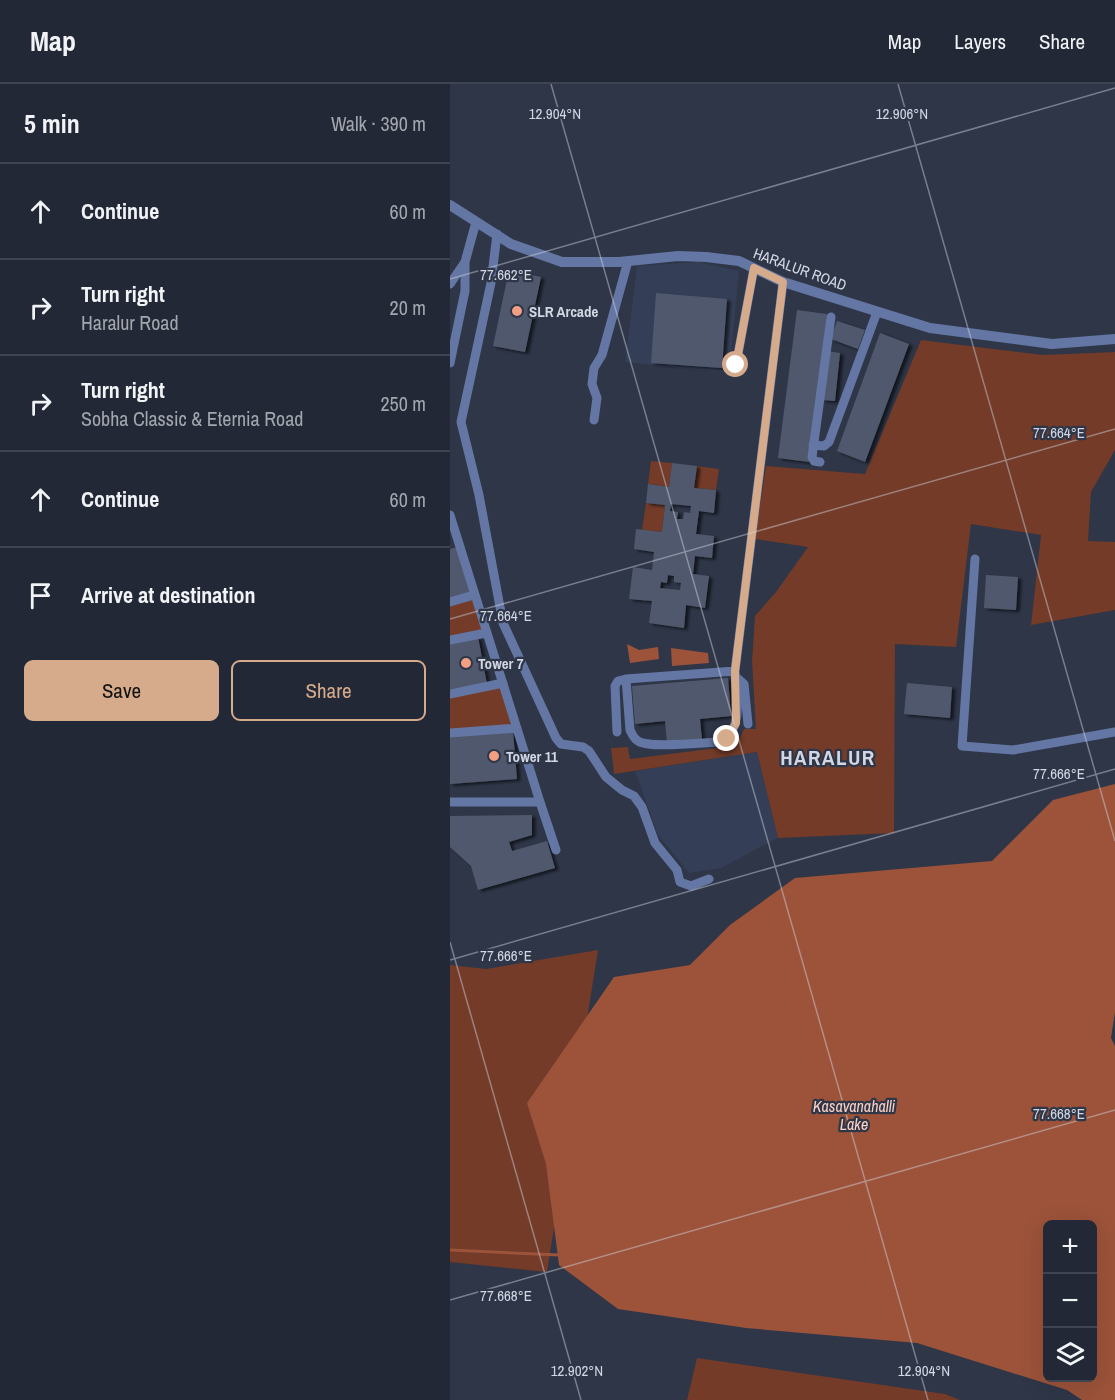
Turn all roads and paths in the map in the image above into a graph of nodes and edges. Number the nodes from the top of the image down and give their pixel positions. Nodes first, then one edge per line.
1 (450, 205) edge
2 (476, 222) junction
3 (497, 234) junction
4 (628, 261) junction
5 (465, 262) junction
6 (754, 268) junction
7 (783, 282) junction
8 (450, 284) edge
9 (877, 312) junction
10 (831, 317) dead end
11 (1115, 339) edge
12 (450, 363) edge
13 (736, 365) dead end
14 (594, 420) dead end
15 (813, 445) junction
16 (820, 462) dead end
17 (450, 515) edge
18 (453, 536) edge
19 (975, 559) dead end
20 (474, 595) junction
21 (450, 602) edge
22 (486, 633) junction
23 (450, 640) edge
24 (735, 673) junction
25 (626, 679) junction
26 (503, 684) junction
27 (450, 694) edge
28 (748, 724) dead end
29 (517, 728) junction
30 (617, 732) dead end
31 (1115, 732) edge
32 (450, 733) edge
33 (450, 802) edge
34 (540, 802) junction
35 (556, 850) dead end
36 (709, 879) dead end

1 - 2 street, HARALUR ROAD
2 - 3 street, HARALUR ROAD
2 - 5 street
3 - 4 street, HARALUR ROAD
3 - 36 street
4 - 6 street, HARALUR ROAD
4 - 14 street
5 - 8 street
5 - 12 street
6 - 7 street, HARALUR ROAD
6 - 13 street
7 - 9 street, HARALUR ROAD
7 - 24 street
9 - 11 street, HARALUR ROAD
9 - 15 street
10 - 15 street
15 - 16 street
17 - 18 street
18 - 20 street
19 - 31 street
20 - 21 street
20 - 22 street
22 - 23 street
22 - 26 street
24 - 25 street
24 - 25 street
24 - 28 street
25 - 30 street
26 - 27 street
26 - 29 street
29 - 32 street
29 - 34 street
33 - 34 street
34 - 35 street

